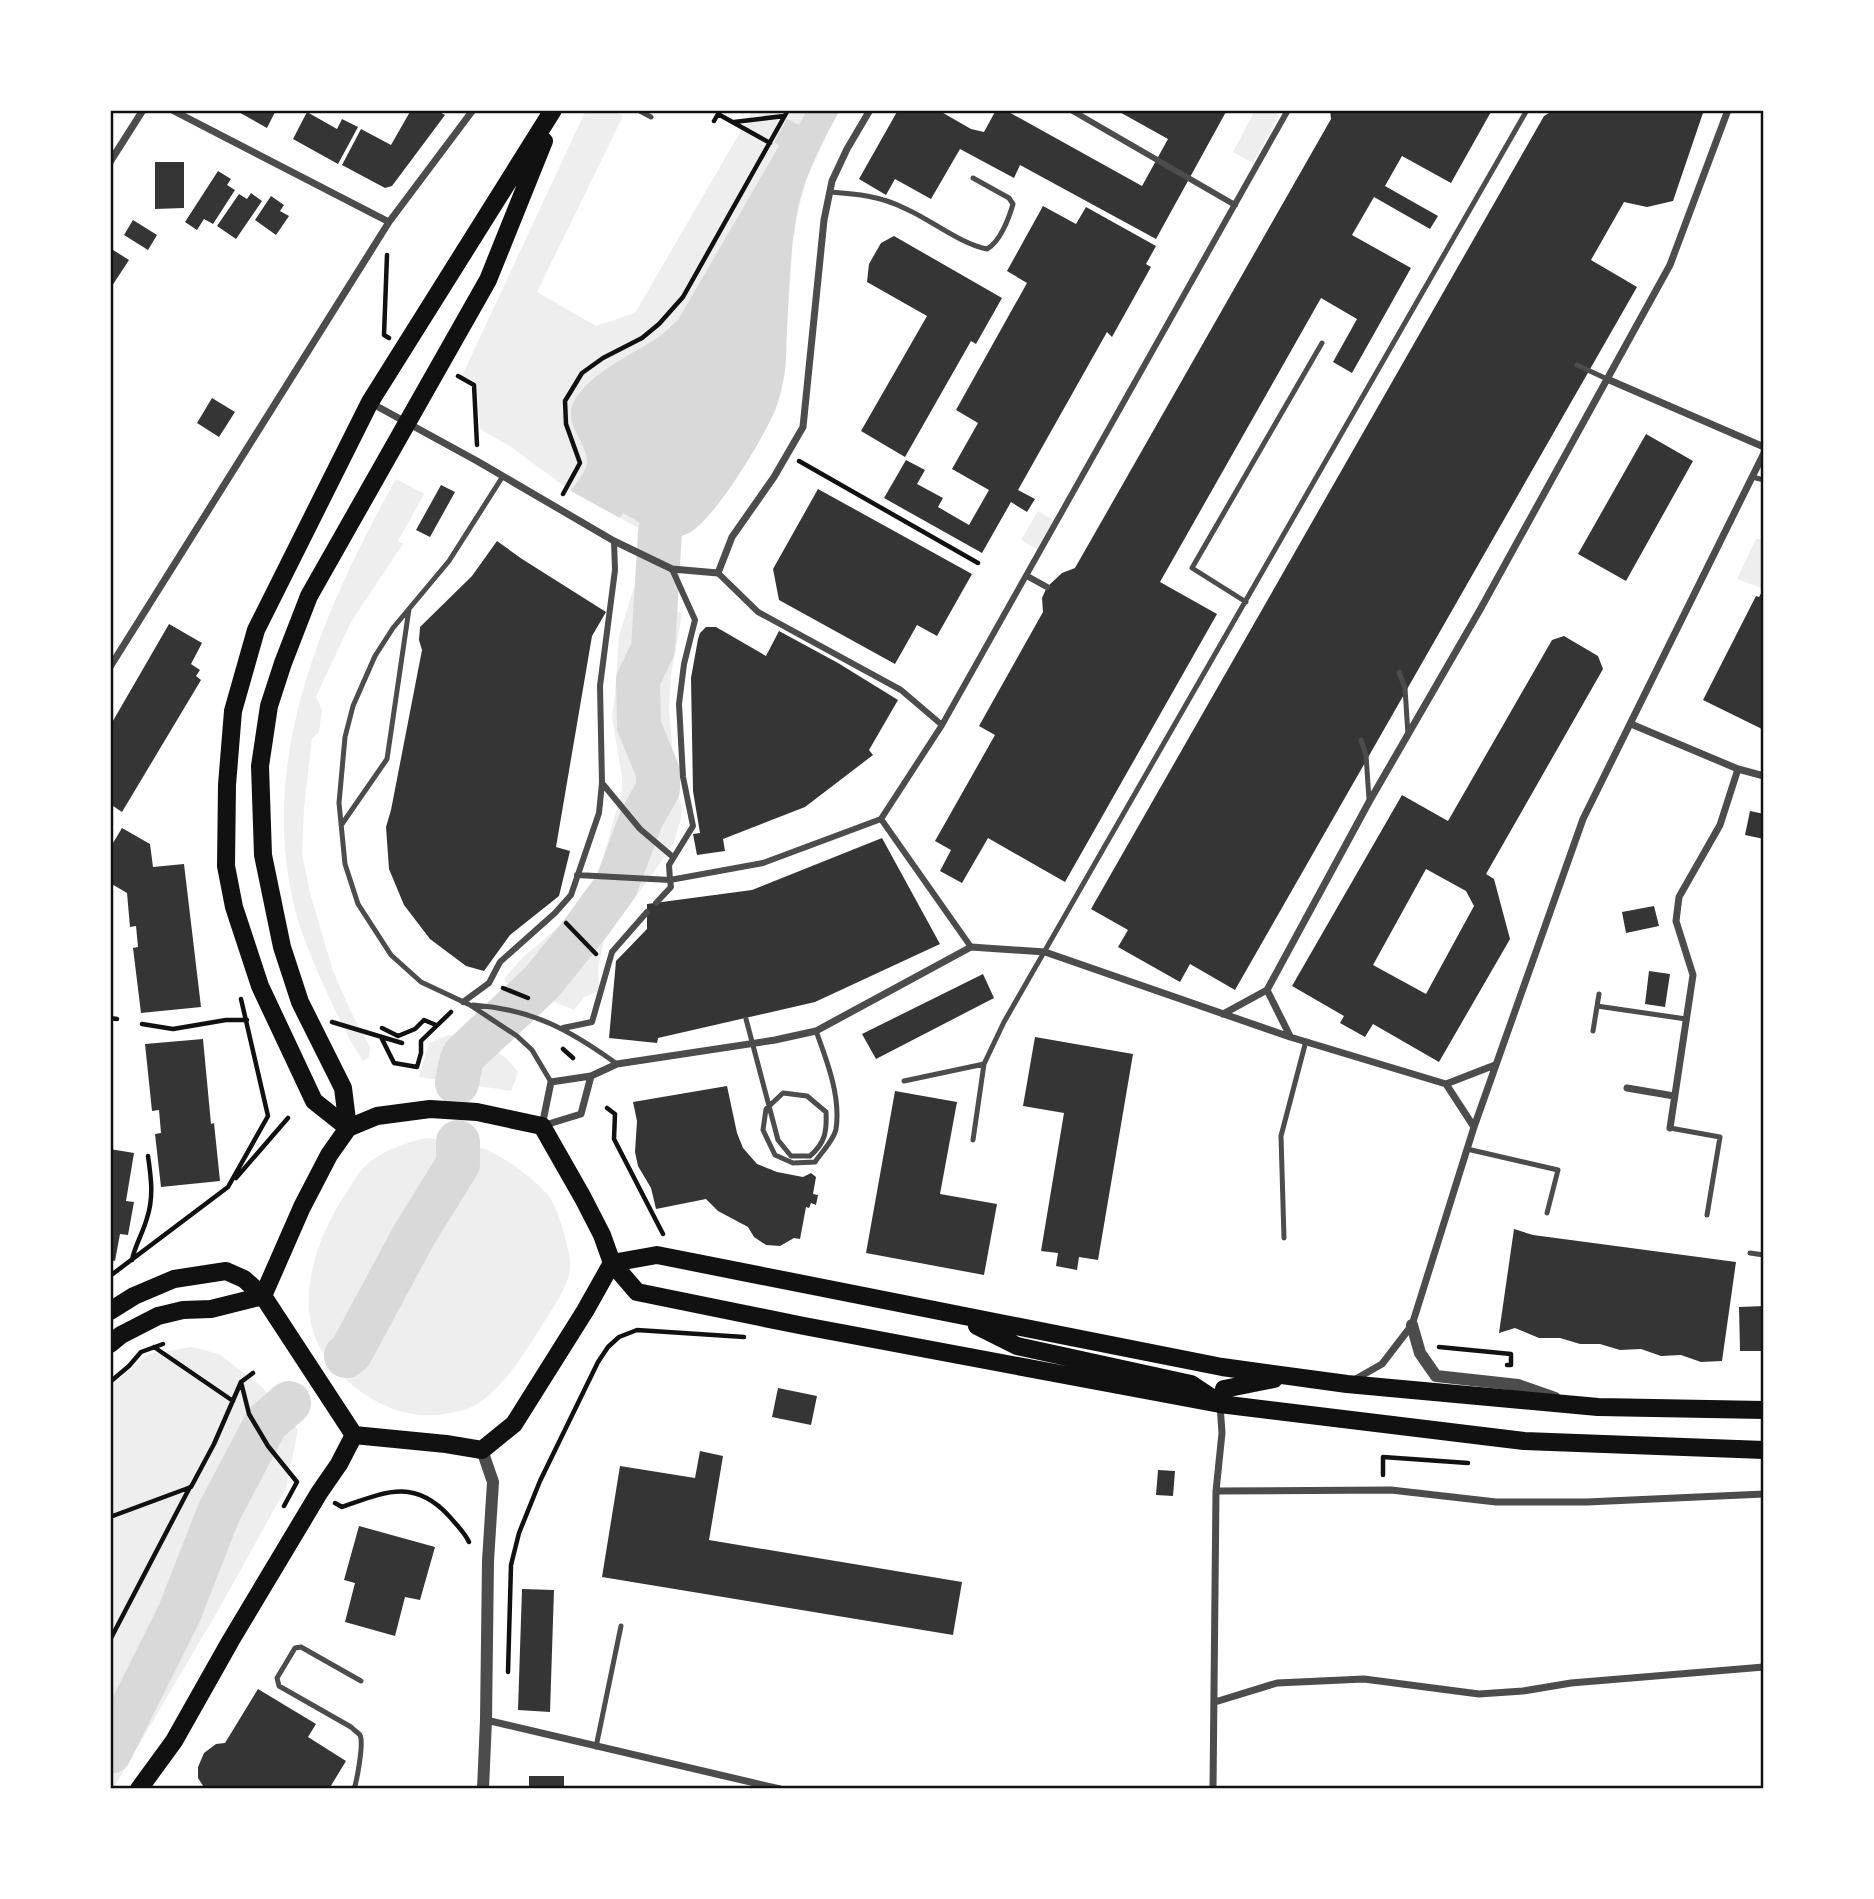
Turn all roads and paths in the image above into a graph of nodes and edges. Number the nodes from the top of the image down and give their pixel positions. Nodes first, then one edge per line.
1 (143, 110) edge
2 (172, 110) edge
3 (473, 110) edge
4 (554, 110) edge
5 (638, 110) edge
6 (870, 110) edge
7 (1071, 110) edge
8 (1288, 110) edge
9 (1527, 110) edge
10 (1728, 110) edge
11 (786, 113) edge
12 (651, 117) dead end
13 (714, 121) dead end
14 (732, 122) junction
15 (770, 143) junction
16 (110, 162) edge
17 (974, 178) dead end
18 (830, 192) junction
19 (1235, 205) junction
20 (389, 222) junction
21 (1322, 343) dead end
22 (1577, 365) dead end
23 (1607, 379) junction
24 (370, 402) junction
25 (406, 421) junction
26 (1764, 447) edge
27 (1764, 453) edge
28 (788, 454) junction
29 (503, 476) junction
30 (1752, 477) junction
31 (1764, 480) edge
32 (555, 507) junction
33 (614, 541) junction
34 (978, 563) dead end
35 (673, 569) junction
36 (718, 573) junction
37 (1027, 576) junction
38 (1047, 587) dead end
39 (1246, 602) junction
40 (410, 609) junction
41 (110, 667) edge
42 (1399, 672) dead end
43 (1631, 724) junction
44 (942, 725) junction
45 (1408, 736) junction
46 (1361, 740) dead end
47 (1738, 769) junction
48 (1764, 776) edge
49 (602, 783) junction
50 (1369, 802) junction
51 (881, 819) junction
52 (342, 824) junction
53 (674, 857) junction
54 (577, 875) junction
55 (670, 880) junction
56 (656, 903) dead end
57 (647, 912) dead end
58 (558, 914) dead end
59 (971, 947) junction
60 (1045, 952) junction
61 (605, 964) dead end
62 (238, 986) dead end
63 (1267, 990) junction
64 (1599, 994) dead end
65 (466, 1004) junction
66 (1597, 1006) junction
67 (1223, 1014) junction
68 (110, 1018) edge
69 (117, 1019) dead end
70 (746, 1019) dead end
71 (1686, 1019) junction
72 (226, 1020) dead end
73 (142, 1024) dead end
74 (437, 1025) junction
75 (382, 1028) dead end
76 (563, 1028) junction
77 (816, 1031) junction
78 (1593, 1031) dead end
79 (380, 1037) dead end
80 (1290, 1037) junction
81 (1306, 1041) junction
82 (617, 1064) junction
83 (984, 1064) junction
84 (1495, 1065) junction
85 (591, 1076) junction
86 (904, 1081) dead end
87 (551, 1082) junction
88 (1446, 1084) junction
89 (1627, 1088) dead end
90 (1674, 1096) junction
91 (607, 1108) dead end
92 (289, 1118) dead end
93 (542, 1126) junction
94 (1474, 1127) junction
95 (348, 1128) junction
96 (1670, 1128) joint
97 (973, 1140) dead end
98 (1466, 1149) junction
99 (148, 1156) dead end
100 (228, 1187) junction
101 (1547, 1213) dead end
102 (1706, 1215) dead end
103 (667, 1237) dead end
104 (1284, 1238) dead end
105 (1750, 1253) dead end
106 (1764, 1255) edge
107 (131, 1262) junction
108 (612, 1263) junction
109 (110, 1276) edge
110 (263, 1296) junction
111 (110, 1311) edge
112 (959, 1316) junction
113 (1412, 1325) junction
114 (689, 1334) dead end
115 (110, 1344) edge
116 (163, 1344) dead end
117 (154, 1347) junction
118 (1439, 1347) dead end
119 (1501, 1364) dead end
120 (253, 1373) dead end
121 (1290, 1376) junction
122 (110, 1382) edge
123 (241, 1382) junction
124 (1348, 1384) junction
125 (233, 1401) junction
126 (1220, 1404) junction
127 (1575, 1405) junction
128 (1764, 1410) edge
129 (354, 1435) junction
130 (482, 1450) junction
131 (1764, 1450) edge
132 (1468, 1463) dead end
133 (191, 1487) junction
134 (1382, 1490) junction
135 (1216, 1491) junction
136 (1764, 1494) edge
137 (333, 1501) dead end
138 (110, 1517) edge
139 (278, 1517) dead end
140 (469, 1549) dead end
141 (621, 1626) dead end
142 (110, 1640) edge
143 (1764, 1667) edge
144 (508, 1672) dead end
145 (361, 1681) dead end
146 (1215, 1702) junction
147 (486, 1720) junction
148 (596, 1747) junction
149 (766, 1787) edge
150 (139, 1789) edge
151 (354, 1789) edge
152 (483, 1789) edge
153 (780, 1789) edge
154 (1213, 1789) edge

1 - 16 street
2 - 20 street
3 - 20 street
4 - 24 main road
4 - 25 main road
5 - 12 lane
6 - 18 street
7 - 19 street
8 - 19 street
9 - 39 lane
10 - 23 street
11 - 14 path
11 - 15 path
13 - 14 path
14 - 15 path
15 - 32 path
17 - 18 lane
18 - 28 street
19 - 37 street
20 - 41 street
21 - 39 lane
22 - 23 lane
23 - 26 street
23 - 45 street
24 - 25 street
24 - 95 main road
25 - 29 street
25 - 95 main road
27 - 30 street
28 - 34 path
28 - 36 street
29 - 32 street
29 - 40 lane
30 - 31 lane
30 - 43 street
32 - 33 street
33 - 35 street
33 - 49 street
35 - 36 street
35 - 53 street
36 - 44 street
37 - 38 street
37 - 44 street
39 - 60 lane
40 - 52 lane
40 - 52 lane
42 - 45 lane
43 - 47 street
43 - 84 street
44 - 51 street
45 - 50 street
46 - 50 lane
47 - 48 street
47 - 71 street
49 - 53 street
49 - 54 street
50 - 63 street
51 - 55 street
51 - 59 street
52 - 65 lane
53 - 55 street
54 - 55 street
54 - 65 street
55 - 56 street
57 - 76 street
58 - 61 path
59 - 60 street
59 - 77 street
60 - 67 street
60 - 83 lane
62 - 100 path
63 - 67 street
63 - 80 street
64 - 66 lane
65 - 74 path
65 - 76 lane
65 - 87 lane
66 - 71 lane
66 - 78 lane
67 - 80 street
68 - 69 path
70 - 77 lane
71 - 90 street
72 - 73 path
74 - 75 path
74 - 79 path
76 - 82 lane
77 - 82 street
80 - 81 street
81 - 88 street
81 - 104 lane
82 - 85 street
83 - 86 lane
83 - 97 lane
84 - 88 street
84 - 94 street
85 - 87 street
85 - 93 street
87 - 93 street
88 - 94 street
89 - 90 street
90 - 96 street
91 - 103 path
92 - 100 path
93 - 95 main road
93 - 108 main road
94 - 98 street
95 - 110 main road
96 - 102 lane
98 - 101 lane
98 - 113 street
99 - 107 path
100 - 107 path
105 - 106 lane
107 - 109 path
108 - 112 main road
108 - 126 main road
108 - 130 main road
110 - 111 main road
110 - 115 main road
110 - 129 main road
112 - 121 main road
112 - 126 main road
113 - 124 street
113 - 127 street
114 - 144 path
116 - 117 path
117 - 122 path
117 - 125 path
118 - 119 path
120 - 123 path
121 - 124 main road
121 - 126 main road
123 - 125 path
123 - 139 path
124 - 127 main road
125 - 133 path
126 - 131 main road
126 - 135 street
127 - 128 main road
129 - 130 main road
129 - 150 main road
130 - 147 street
132 - 134 path
133 - 138 path
133 - 142 path
134 - 135 street
134 - 136 street
135 - 146 street
137 - 140 path
141 - 148 lane
143 - 146 street
145 - 151 lane
146 - 154 street
147 - 148 street
147 - 152 street
148 - 149 street
149 - 153 street

